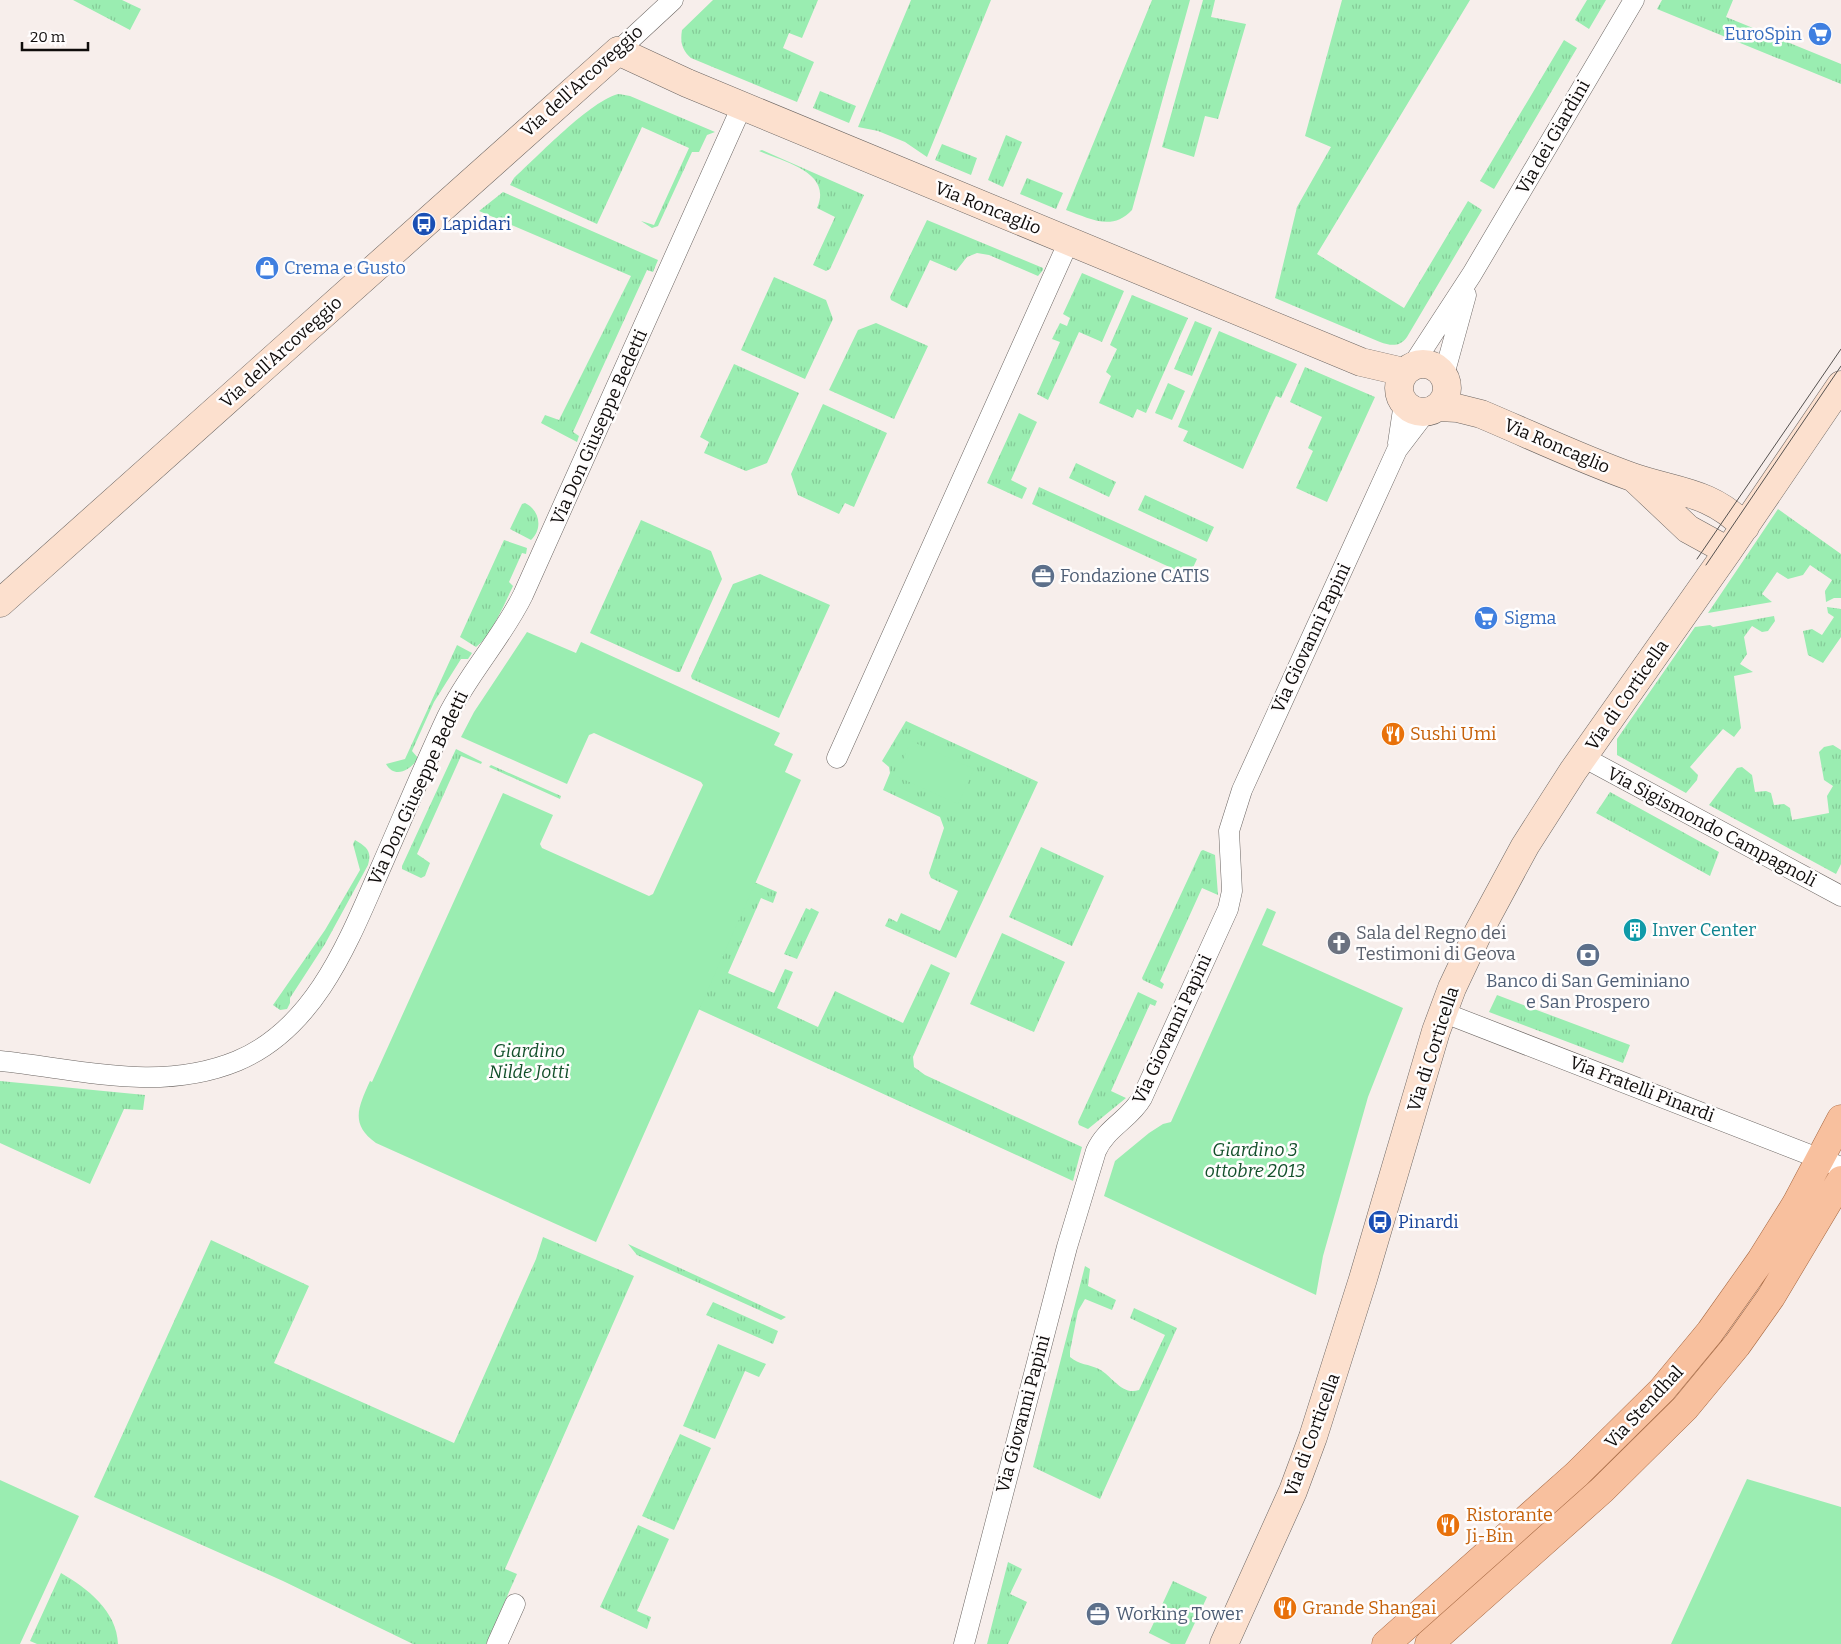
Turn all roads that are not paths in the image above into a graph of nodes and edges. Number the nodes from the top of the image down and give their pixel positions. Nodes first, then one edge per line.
1 (674, 0) edge
2 (1634, 0) edge
3 (618, 51) junction
4 (742, 106) junction
5 (1069, 241) junction
6 (1472, 274) junction
7 (1841, 385) edge
8 (1422, 389) junction
9 (1633, 477) junction
10 (1745, 527) junction
11 (1728, 550) junction
12 (4, 594) edge
13 (1583, 757) junction
14 (837, 758) dead end
15 (1841, 896) edge
16 (1442, 1012) junction
17 (0, 1061) edge
18 (1841, 1119) edge
19 (1830, 1163) edge
20 (1841, 1180) edge
21 (515, 1604) dead end
22 (497, 1644) edge
23 (964, 1644) edge
24 (1224, 1644) edge
25 (1386, 1644) edge
26 (1429, 1644) edge

1 - 3 street, Via dell'Arcoveggio
2 - 6 street, Via dei Giardini
3 - 4 street, Via Roncaglio
3 - 12 street, Via dell'Arcoveggio
4 - 5 street, Via Roncaglio
4 - 17 street, Via Don Giuseppe Bedetti
5 - 8 street, Via Roncaglio
5 - 14 street
6 - 8 street, Via dei Giardini
6 - 8 street, Via dei Giardini
7 - 10 street, Via di Corticella
8 - 9 street, Via Roncaglio
8 - 23 street, Via Giovanni Papini
9 - 10 street, Via Roncaglio
9 - 11 street, Via Roncaglio
10 - 11 street, Via di Corticella
11 - 13 street, Via di Corticella
13 - 15 street, Via Sigismondo Campagnoli
13 - 16 street, Via di Corticella
16 - 19 street, Via Fratelli Pinardi
16 - 24 street, Via di Corticella
18 - 19 main road, Via Stendhal
19 - 25 main road, Via Stendhal
20 - 26 main road, Via Stendhal
21 - 22 street

